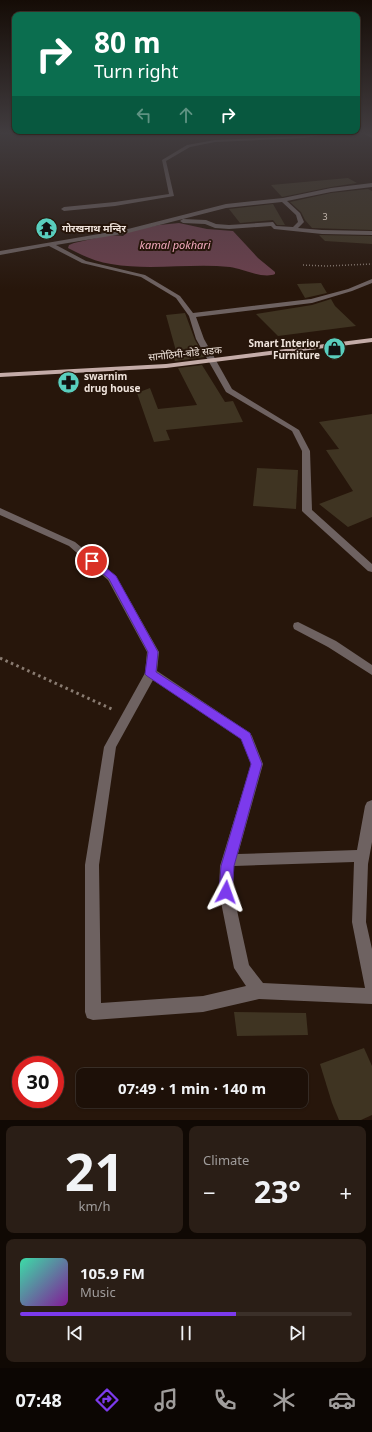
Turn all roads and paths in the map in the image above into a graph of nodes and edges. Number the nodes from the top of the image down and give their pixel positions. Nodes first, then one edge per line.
1 (169, 184) edge
2 (372, 186) edge
3 (283, 200) junction
4 (64, 209) dead end
5 (171, 221) junction
6 (294, 230) junction
7 (372, 233) edge
8 (50, 244) junction
9 (0, 253) edge
10 (372, 264) edge
11 (303, 265) dead end
12 (372, 281) edge
13 (192, 315) junction
14 (372, 340) edge
15 (211, 360) junction
16 (0, 375) edge
17 (0, 511) edge
18 (372, 569) edge
19 (298, 626) dead end
20 (0, 658) edge
21 (372, 671) edge
22 (151, 674) junction
23 (127, 716) junction
24 (372, 806) edge
25 (362, 856) junction
26 (229, 860) junction
27 (372, 987) edge
28 (259, 991) junction
29 (372, 996) edge

1 - 4 street
2 - 3 street
3 - 5 street
3 - 6 street
5 - 6 street
5 - 8 street
6 - 7 street
8 - 9 street
8 - 13 street
10 - 11 path
12 - 13 street
13 - 15 street
14 - 15 main road, सानोठिमी-बोडे सडक
15 - 16 main road, सानोठिमी-बोडे सडक
15 - 18 street
17 - 22 street
19 - 21 street
20 - 23 path
22 - 23 street
22 - 26 street
23 - 28 street
24 - 25 street
25 - 26 street
25 - 27 street
26 - 28 street
28 - 29 street

